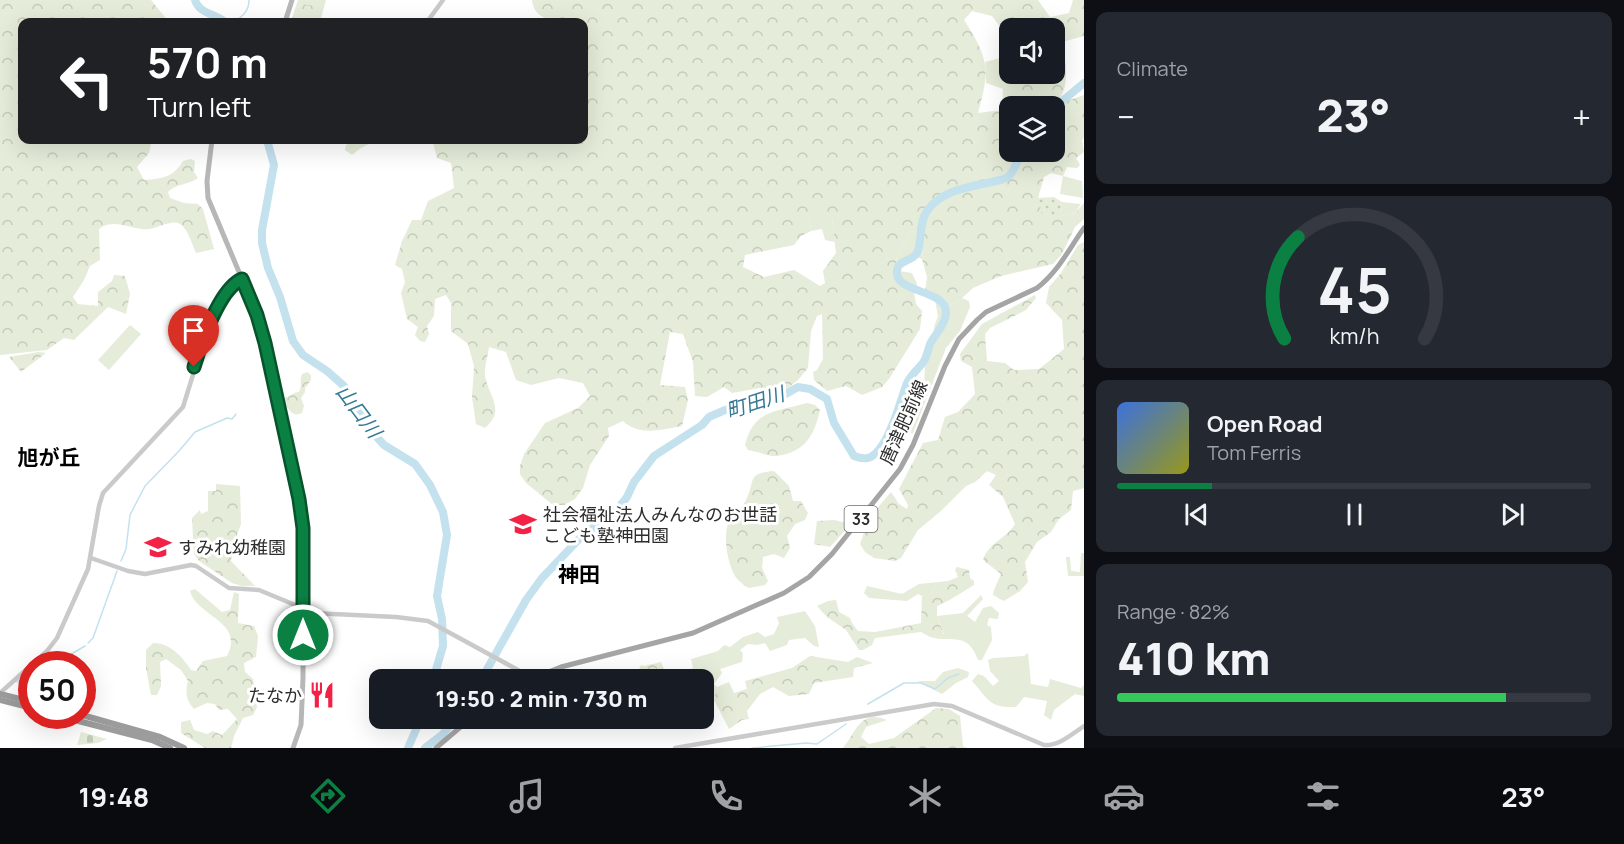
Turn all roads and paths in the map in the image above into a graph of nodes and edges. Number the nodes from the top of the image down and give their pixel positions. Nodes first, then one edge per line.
1 (292, 0) edge
2 (443, 0) edge
3 (286, 18) edge
4 (431, 18) edge
5 (212, 144) edge
6 (1084, 228) edge
7 (242, 279) junction
8 (91, 558) junction
9 (303, 611) junction
10 (516, 669) edge
11 (556, 669) edge
12 (0, 693) edge
13 (18, 698) edge
14 (0, 700) edge
15 (18, 704) edge
16 (96, 719) edge
17 (96, 726) edge
18 (1084, 726) edge
19 (458, 729) edge
20 (170, 748) edge
21 (184, 748) edge
22 (293, 748) edge
23 (436, 748) edge
24 (675, 748) edge

1 - 3 main road
2 - 4 street
5 - 7 main road
6 - 11 main road, 唐津肥前線 / 33
7 - 8 street
7 - 9 main road
8 - 9 street
8 - 12 street
9 - 10 street
9 - 22 main road
12 - 13 highway
14 - 15 highway
16 - 21 highway
17 - 20 highway
18 - 24 street
19 - 23 main road

